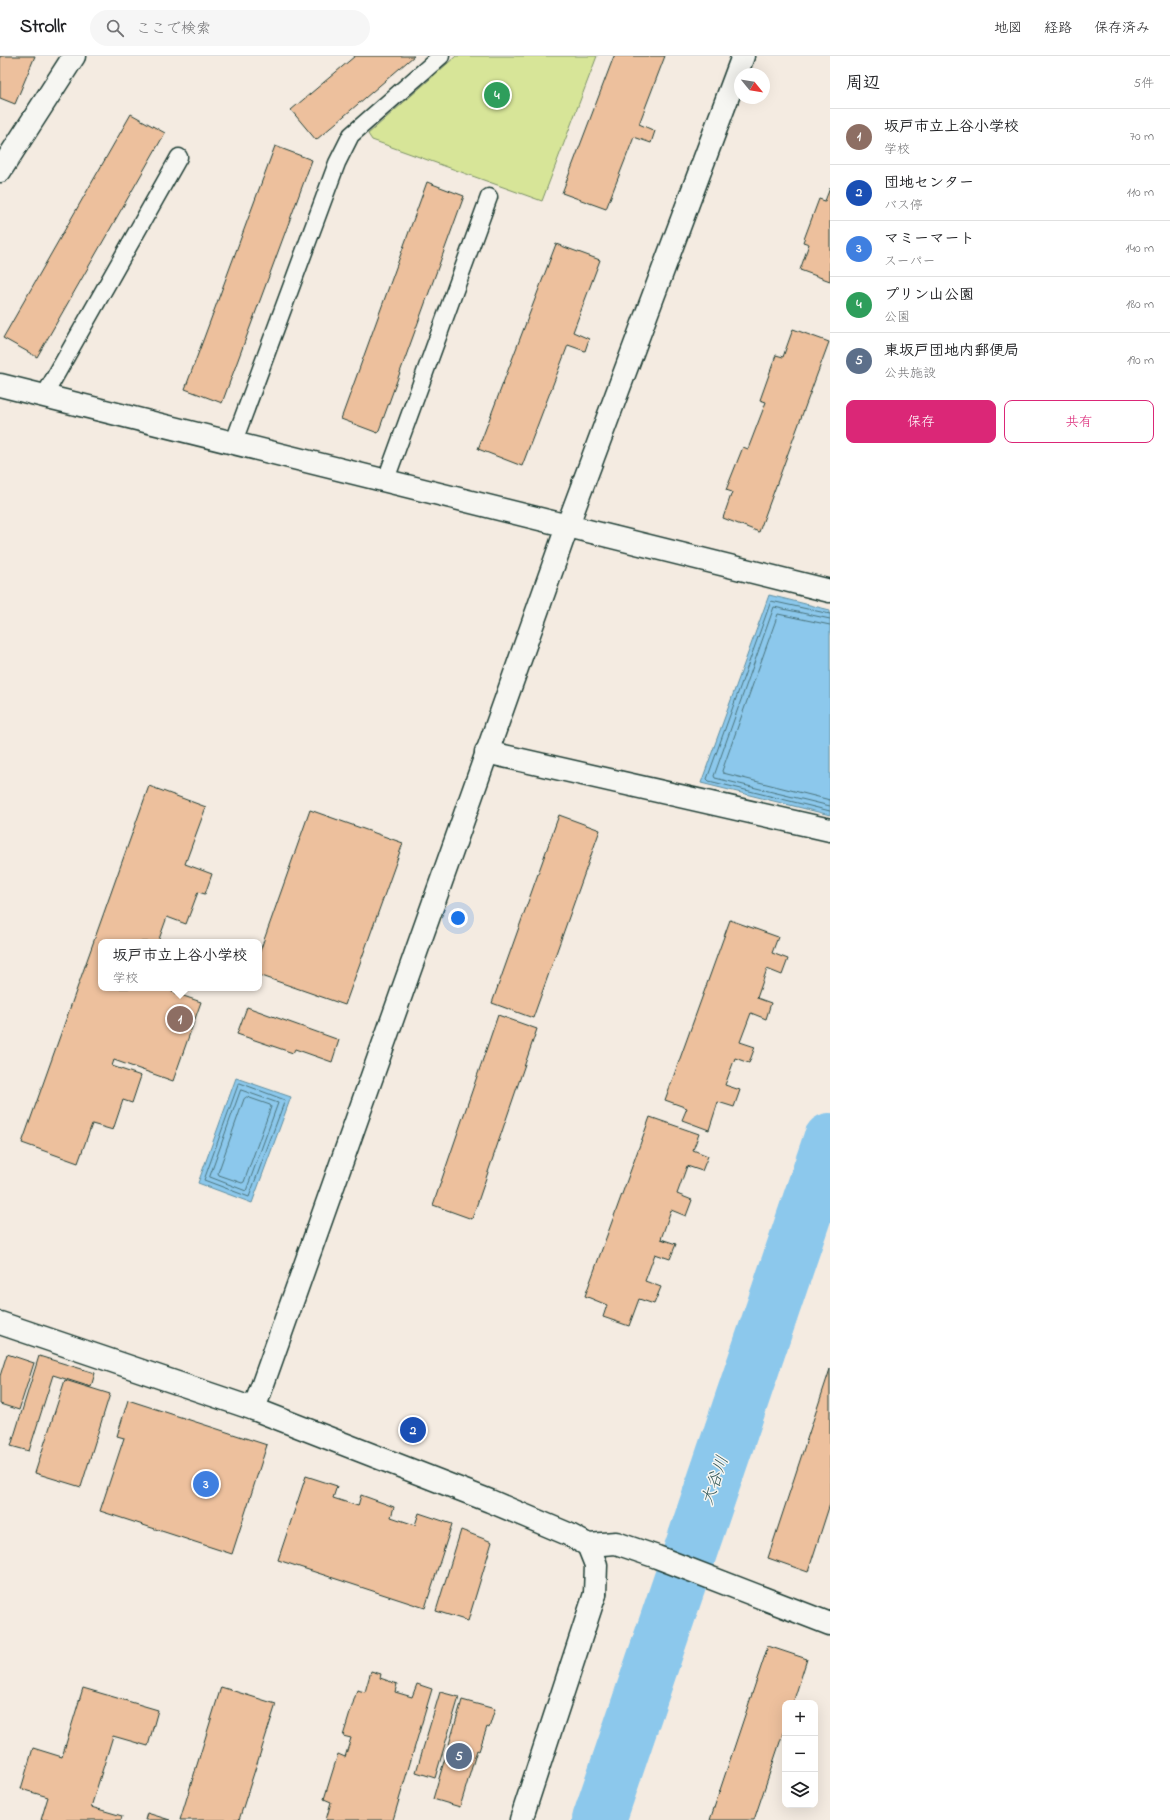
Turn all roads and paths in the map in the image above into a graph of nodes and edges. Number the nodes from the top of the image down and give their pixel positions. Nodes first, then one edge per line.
1 (74, 56) edge
2 (441, 56) edge
3 (743, 56) edge
4 (179, 157) dead end
5 (0, 171) edge
6 (489, 197) dead end
7 (0, 385) edge
8 (44, 396) junction
9 (233, 444) junction
10 (385, 482) junction
11 (567, 527) junction
12 (830, 591) edge
13 (486, 752) junction
14 (830, 830) edge
15 (0, 1323) edge
16 (254, 1409) junction
17 (588, 1545) junction
18 (830, 1624) edge
19 (521, 1820) edge

1 - 5 street
2 - 9 lane
3 - 11 street
4 - 8 lane
6 - 10 lane
7 - 8 street
8 - 9 street
9 - 10 street
10 - 11 street
11 - 12 street
11 - 13 street
13 - 14 street
13 - 16 street
15 - 16 street
16 - 17 street
17 - 18 street
17 - 19 street

